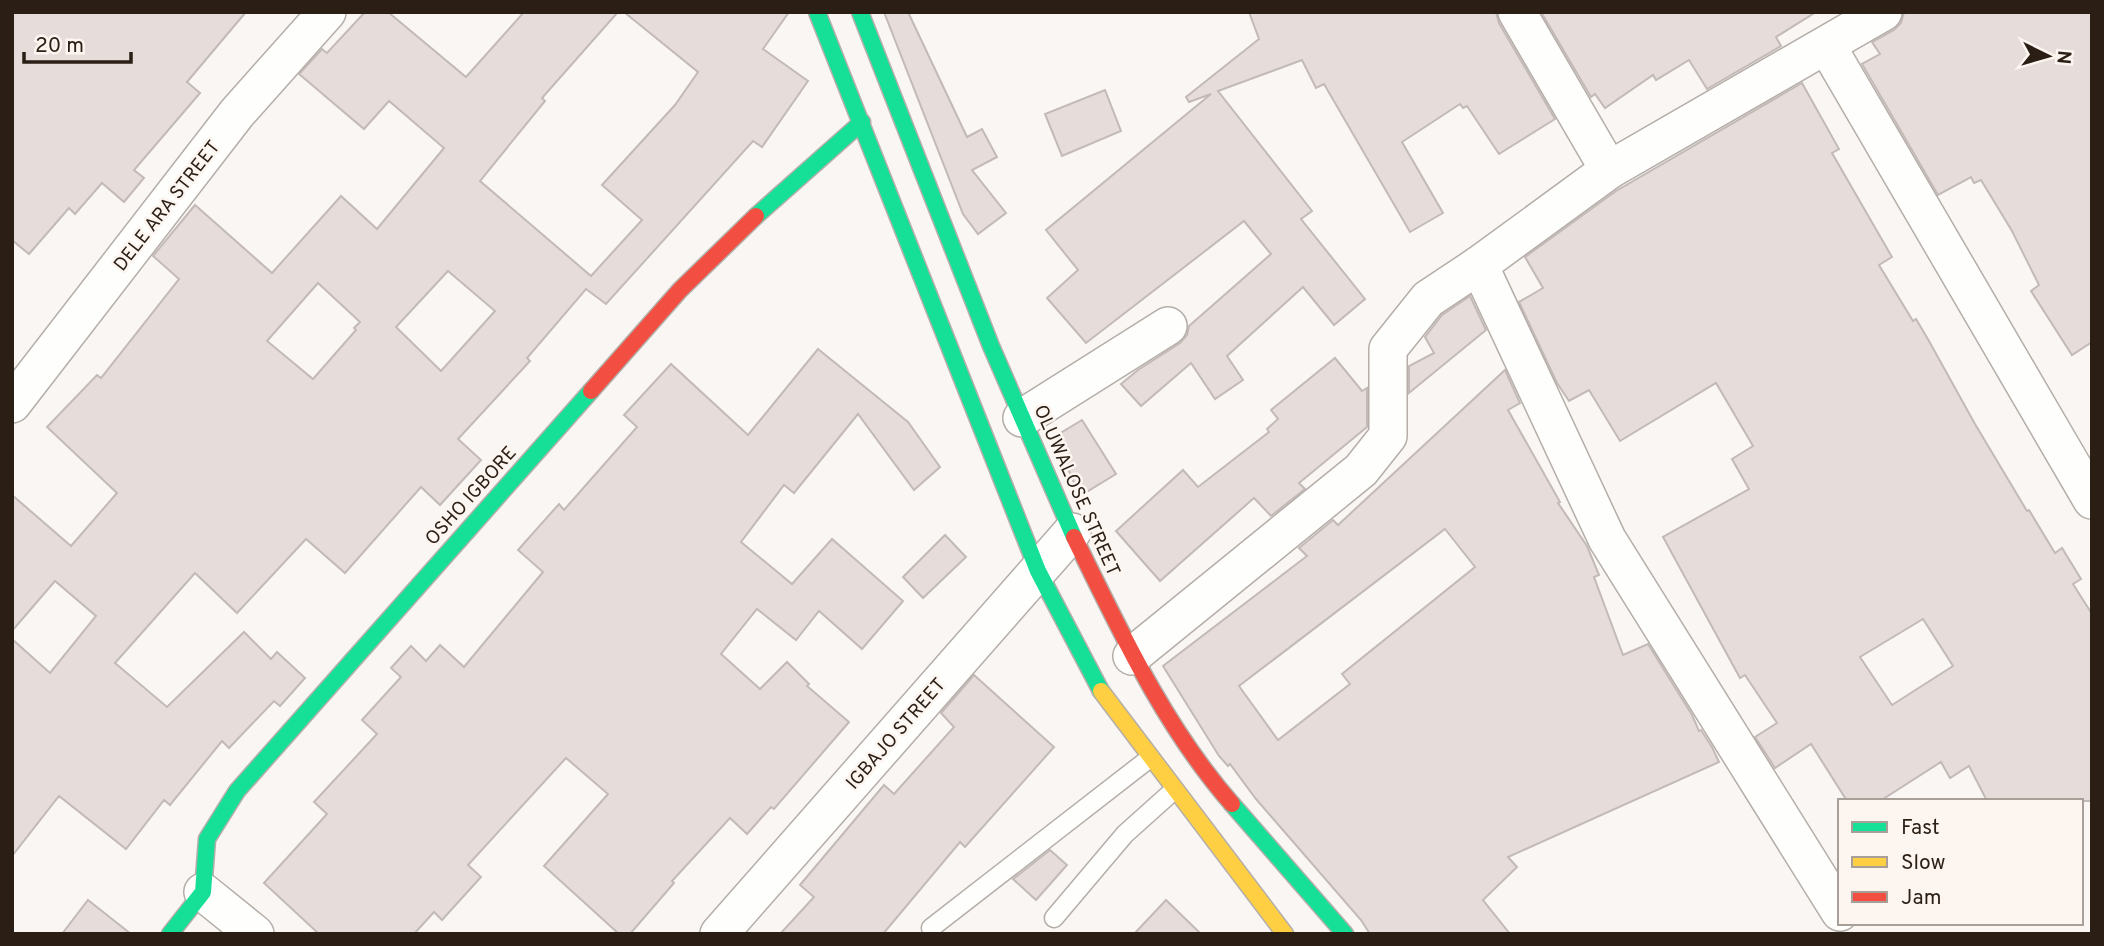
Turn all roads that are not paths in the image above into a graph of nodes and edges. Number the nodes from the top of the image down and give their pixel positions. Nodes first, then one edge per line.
1 (327, 12) edge
2 (817, 12) edge
3 (860, 12) edge
4 (1517, 12) edge
5 (1883, 12) edge
6 (849, 38) junction
7 (1827, 46) junction
8 (862, 122) junction
9 (1609, 170) junction
10 (1479, 265) junction
11 (1168, 326) dead end
12 (12, 404) edge
13 (1023, 418) junction
14 (2092, 500) edge
15 (1072, 532) junction
16 (1038, 570) junction
17 (1132, 656) junction
18 (1150, 758) junction
19 (1173, 791) junction
20 (203, 892) junction
21 (1838, 909) edge
22 (1054, 918) dead end
23 (931, 928) dead end
24 (170, 934) edge
25 (255, 934) edge
26 (719, 934) edge
27 (1285, 934) edge
28 (1345, 934) edge

1 - 12 street, DELE ARA STREET
2 - 6 street, OLUWALOSE STREET
3 - 6 street, OLUWALOSE STREET
4 - 9 street
5 - 7 street
6 - 8 street, OLUWALOSE STREET
6 - 13 street, OLUWALOSE STREET
7 - 9 street
7 - 14 street
8 - 16 street, OLUWALOSE STREET
8 - 20 street, OSHO IGBORE
9 - 10 street
10 - 17 street
10 - 21 street
11 - 13 street
13 - 15 street, OLUWALOSE STREET
15 - 16 street, IGBAJO STREET
15 - 17 street, OLUWALOSE STREET
16 - 18 street, OLUWALOSE STREET
16 - 26 street, IGBAJO STREET
17 - 28 street, OLUWALOSE STREET
18 - 19 street, OLUWALOSE STREET
18 - 23 lane
19 - 22 lane
19 - 27 street, OLUWALOSE STREET
20 - 24 street
20 - 25 street

